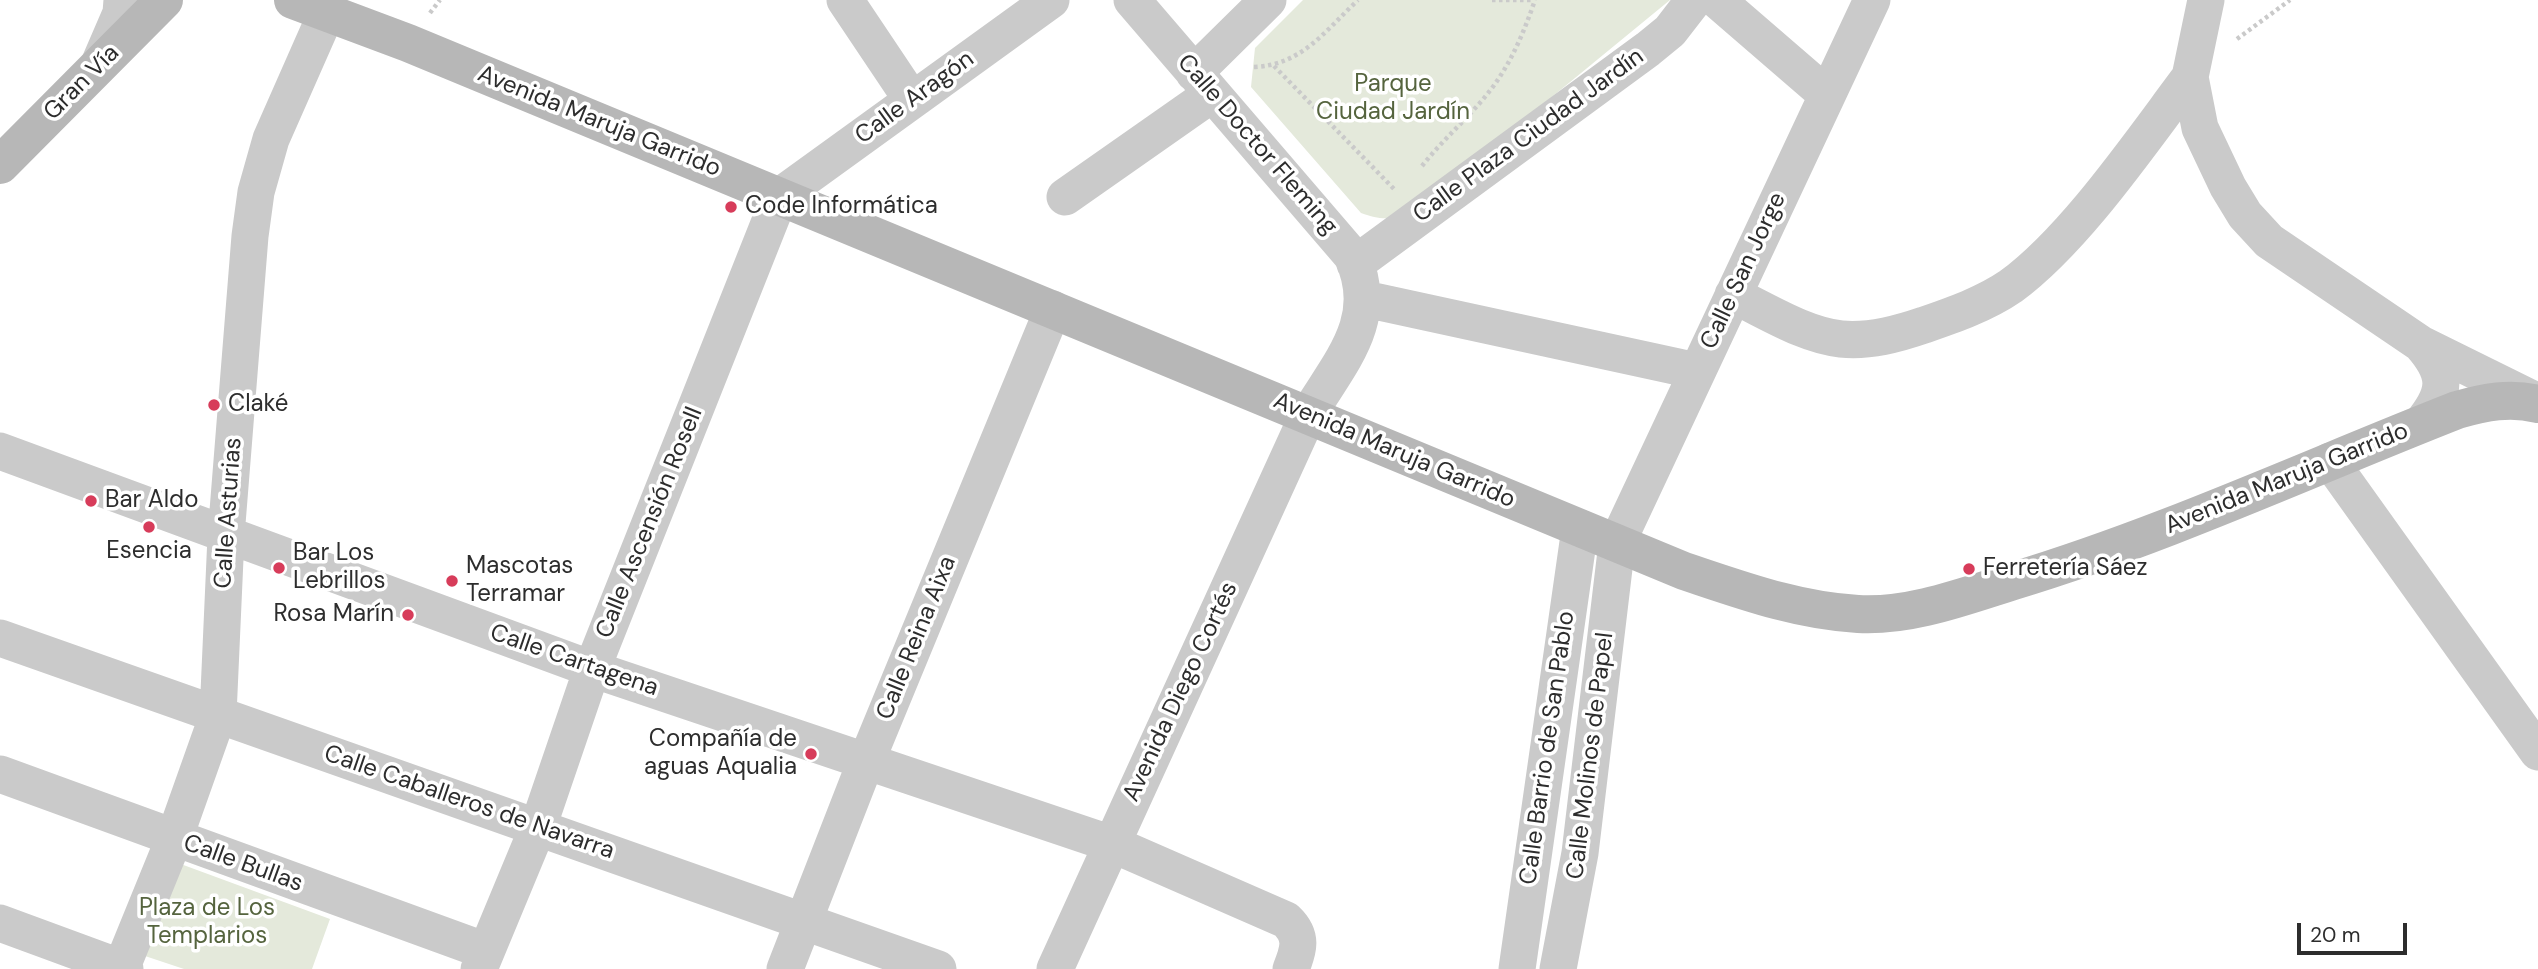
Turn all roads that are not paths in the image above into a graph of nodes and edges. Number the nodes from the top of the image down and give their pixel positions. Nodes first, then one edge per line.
1 (122, 0) edge
2 (164, 0) edge
3 (845, 0) edge
4 (1051, 0) edge
5 (1132, 0) edge
6 (1268, 0) edge
7 (1694, 0) edge
8 (1717, 0) edge
9 (1872, 0) edge
10 (2206, 0) edge
11 (310, 6) edge
12 (99, 66) junction
13 (1206, 75) junction
14 (2190, 77) junction
15 (1827, 94) junction
16 (912, 100) junction
17 (0, 165) edge
18 (780, 196) junction
19 (1065, 197) dead end
20 (1360, 281) junction
21 (1733, 295) junction
22 (1053, 309) junction
23 (2421, 344) junction
24 (1697, 371) junction
25 (2531, 401) edge
26 (1308, 415) junction
27 (2421, 424) junction
28 (0, 451) edge
29 (2330, 461) junction
30 (1580, 528) junction
31 (226, 536) junction
32 (1617, 543) junction
33 (0, 638) edge
34 (593, 669) junction
35 (218, 715) junction
36 (2538, 752) edge
37 (867, 760) junction
38 (0, 774) edge
39 (538, 827) junction
40 (174, 839) junction
41 (1112, 844) junction
42 (806, 920) junction
43 (0, 923) edge
44 (483, 960) edge
45 (123, 969) edge
46 (785, 969) edge
47 (938, 969) edge
48 (1055, 969) edge
49 (1291, 969) edge
50 (1517, 969) edge
51 (1558, 969) edge

1 - 12 street
2 - 12 main road, Gran Vía
3 - 16 street
4 - 16 street, Calle Aragón
5 - 13 street, Calle Doctor Fleming
6 - 13 street
7 - 20 street, Calle Plaza Ciudad Jardín
8 - 15 street
9 - 15 street, Calle San Jorge
10 - 14 street
11 - 18 main road, Avenida Maruja Garrido
11 - 31 street, Calle Asturias
12 - 17 main road, Gran Vía
13 - 19 street
13 - 20 street, Calle Doctor Fleming
14 - 21 street
14 - 23 street
15 - 21 street, Calle San Jorge
16 - 18 street, Calle Aragón
18 - 22 main road, Avenida Maruja Garrido
18 - 34 street, Calle Ascensión Rosell
20 - 24 street
20 - 26 street
21 - 24 street, Calle San Jorge
22 - 26 main road, Avenida Maruja Garrido
22 - 37 street, Calle Reina Aixa
23 - 25 street
23 - 27 street
24 - 32 street, Calle San Jorge
25 - 27 main road, Avenida Maruja Garrido
26 - 30 main road, Avenida Maruja Garrido
26 - 41 street, Avenida Diego Cortés
27 - 29 main road, Avenida Maruja Garrido
28 - 31 street, Calle Cartagena
29 - 32 main road, Avenida Maruja Garrido
29 - 36 street
30 - 32 main road, Avenida Maruja Garrido
30 - 50 street, Calle Barrio de San Pablo
31 - 34 street, Calle Cartagena
31 - 35 street, Calle Asturias
32 - 51 street, Calle Molinos de Papel
33 - 35 street, Calle Caballeros de Navarra
34 - 37 street, Calle Cartagena
34 - 39 street, Calle Ascensión Rosell
35 - 39 street, Calle Caballeros de Navarra
35 - 40 street, Calle Asturias
37 - 41 street, Calle Cartagena
37 - 42 street, Calle Reina Aixa
38 - 40 street, Calle Bullas
39 - 42 street, Calle Caballeros de Navarra
39 - 44 street, Calle Ascensión Rosell
40 - 44 street, Calle Bullas
40 - 45 street, Calle Asturias
41 - 48 street, Avenida Diego Cortés
41 - 49 street, Calle Cartagena
42 - 46 street, Calle Reina Aixa
42 - 47 street, Calle Caballeros de Navarra
43 - 45 street

